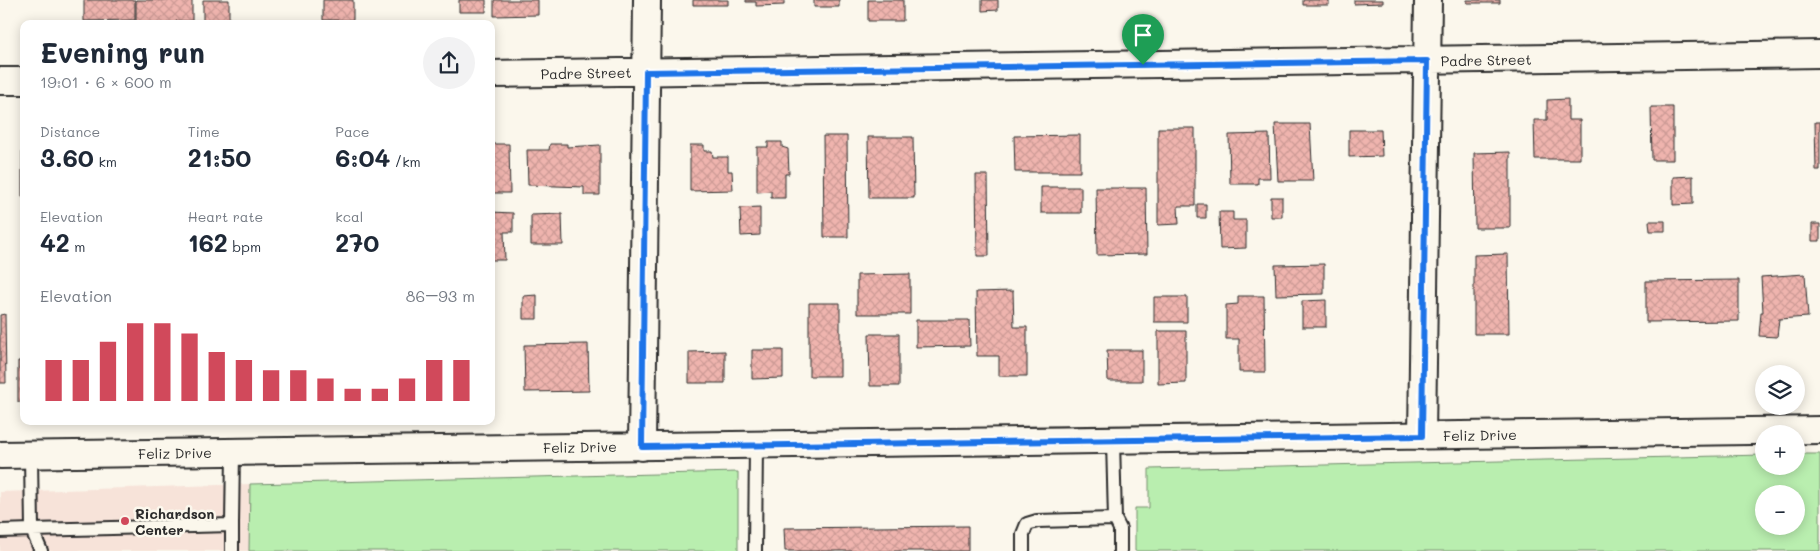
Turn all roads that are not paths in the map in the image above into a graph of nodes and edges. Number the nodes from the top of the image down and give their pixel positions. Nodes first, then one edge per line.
1 (647, 0) edge
2 (1428, 0) edge
3 (1820, 54) edge
4 (1427, 61) junction
5 (646, 72) junction
6 (495, 74) edge
7 (0, 81) edge
8 (20, 81) edge
9 (1820, 430) edge
10 (1422, 436) junction
11 (1113, 441) junction
12 (756, 445) junction
13 (642, 447) junction
14 (233, 452) junction
15 (0, 455) edge
16 (31, 455) junction
17 (1114, 519) junction
18 (232, 525) junction
19 (32, 530) junction
20 (0, 531) edge
21 (41, 551) edge
22 (232, 551) edge
23 (755, 551) edge
24 (1023, 551) edge
25 (1120, 551) edge

1 - 5 street
2 - 4 street
3 - 4 street, Padre Street
4 - 5 street, Padre Street
4 - 10 street
5 - 6 street, Padre Street
5 - 13 street
7 - 8 street
9 - 10 street, Feliz Drive
10 - 11 street, Feliz Drive
11 - 12 street, Feliz Drive
11 - 17 lane
12 - 13 street, Feliz Drive
12 - 23 lane
13 - 14 street, Feliz Drive
14 - 16 street, Feliz Drive
14 - 18 lane
15 - 16 street, Feliz Drive
16 - 19 lane
17 - 24 lane
17 - 25 lane
18 - 19 lane
18 - 22 lane
19 - 20 lane
19 - 21 lane

